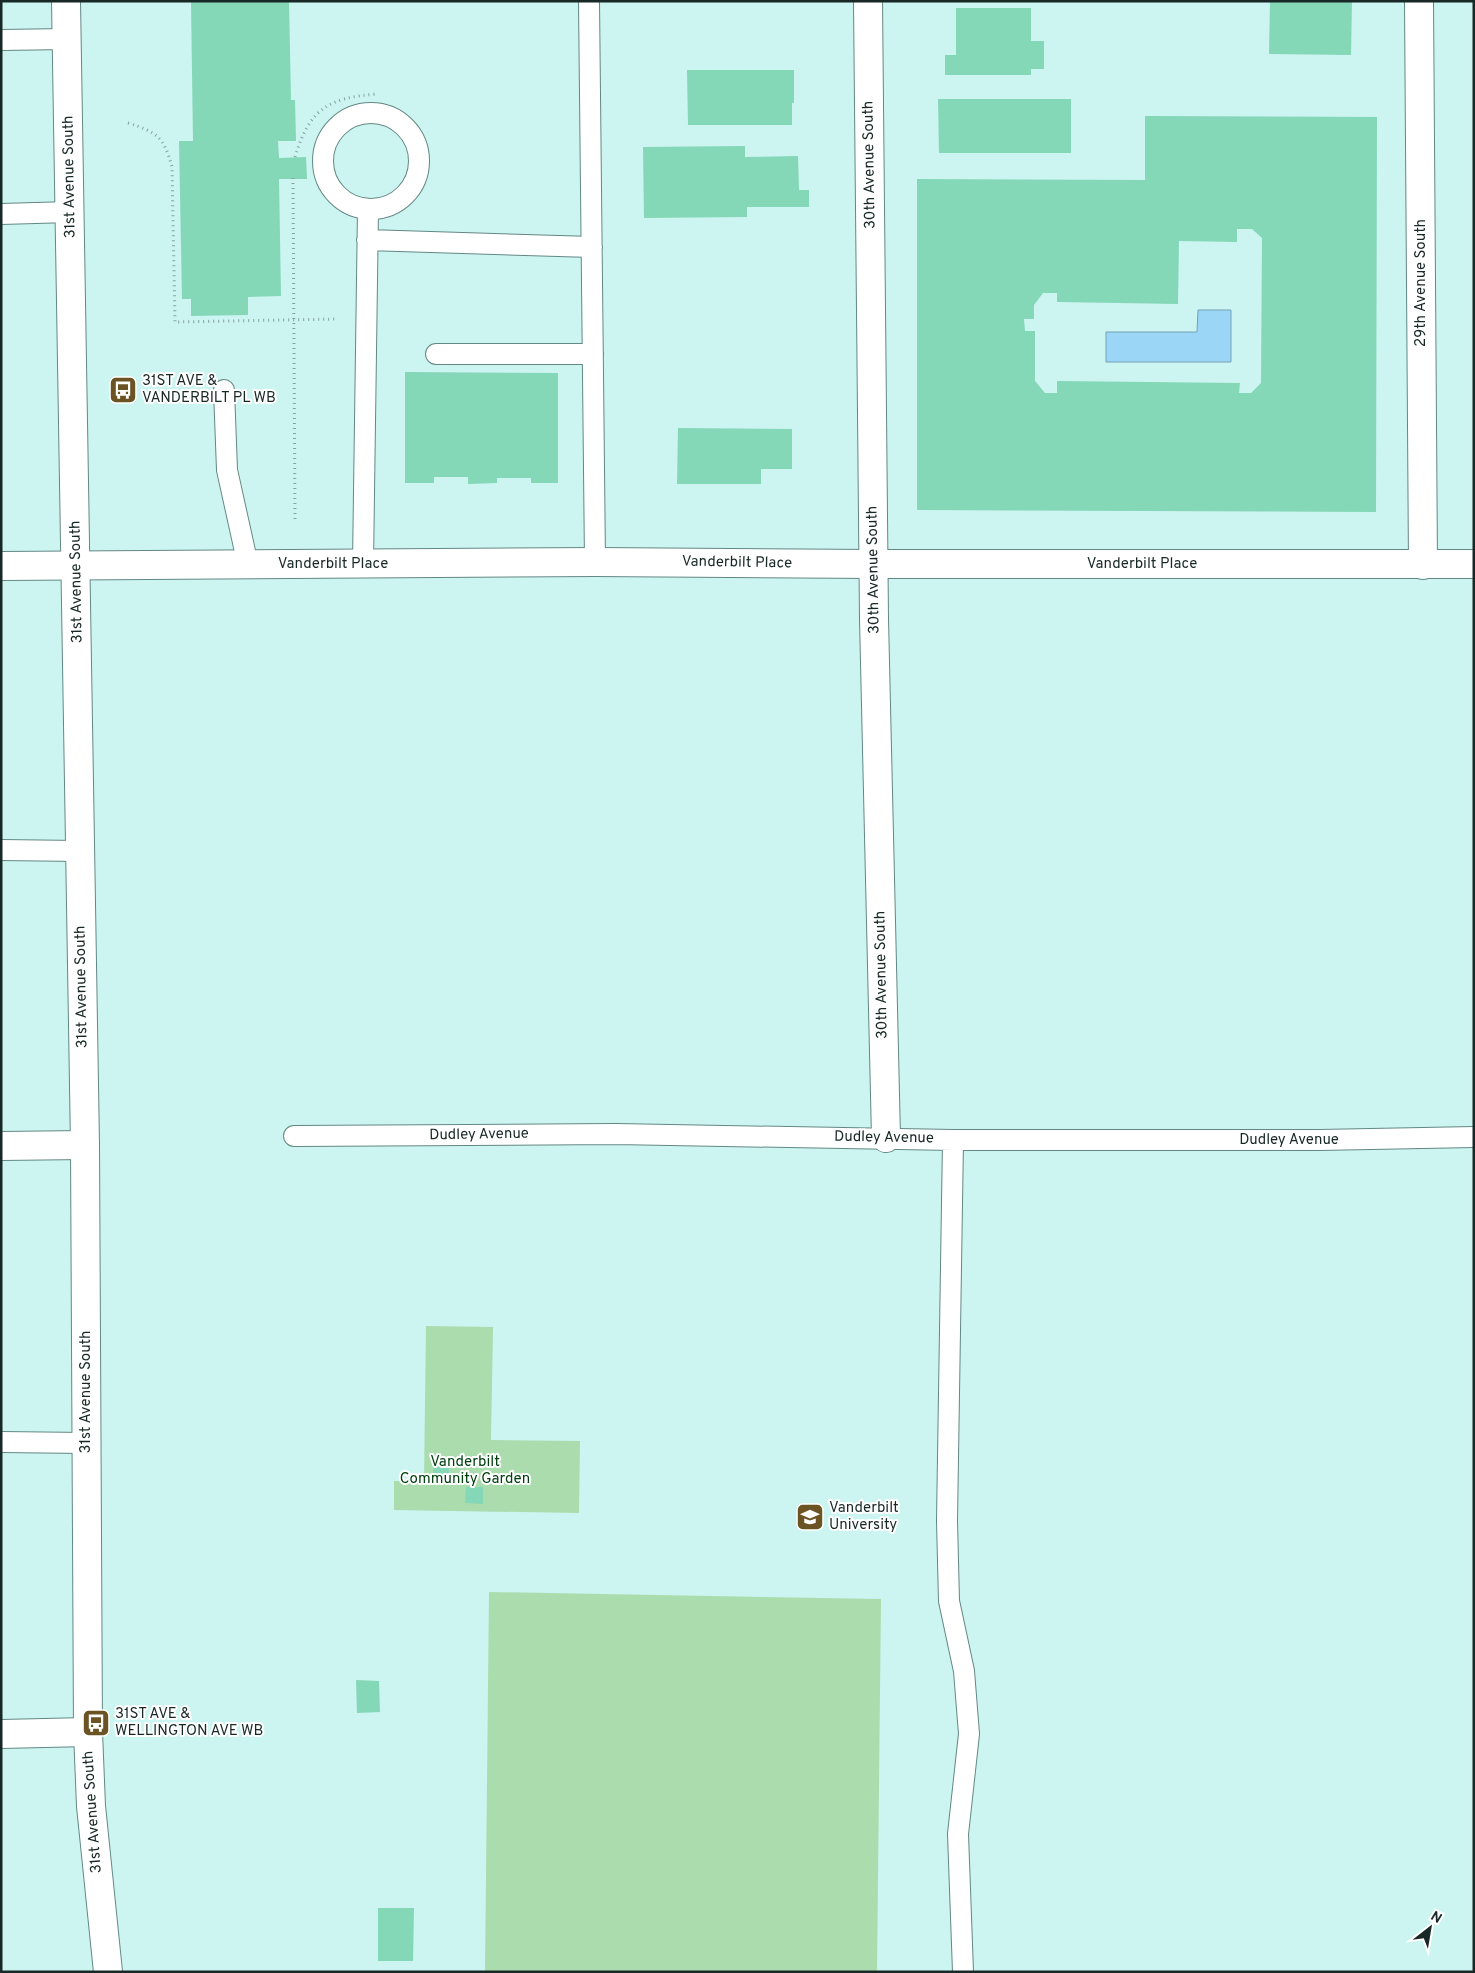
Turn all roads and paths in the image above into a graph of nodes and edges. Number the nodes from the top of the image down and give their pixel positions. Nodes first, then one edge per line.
1 (66, 1) edge
2 (589, 1) edge
3 (868, 1) edge
4 (1419, 1) edge
5 (67, 39) junction
6 (1, 40) edge
7 (377, 94) dead end
8 (128, 123) dead end
9 (295, 157) dead end
10 (293, 178) dead end
11 (368, 209) junction
12 (70, 212) junction
13 (1, 214) edge
14 (367, 240) junction
15 (592, 248) junction
16 (366, 319) junction
17 (294, 320) junction
18 (436, 354) dead end
19 (593, 354) junction
20 (224, 390) dead end
21 (295, 520) dead end
22 (595, 562) junction
23 (363, 564) junction
24 (874, 564) junction
25 (1474, 564) edge
26 (77, 565) junction
27 (248, 565) junction
28 (1424, 565) junction
29 (1, 566) edge
30 (1, 850) edge
31 (80, 851) junction
32 (294, 1136) dead end
33 (1474, 1137) edge
34 (886, 1138) junction
35 (953, 1140) junction
36 (85, 1145) junction
37 (1, 1146) edge
38 (1, 1442) edge
39 (86, 1443) junction
40 (88, 1732) junction
41 (1, 1734) edge
42 (108, 1972) edge
43 (963, 1972) edge

1 - 5 street, 31st Avenue South
2 - 15 lane
3 - 24 street, 30th Avenue South
4 - 28 street, 29th Avenue South
5 - 6 lane
5 - 12 street, 31st Avenue South
7 - 9 path
8 - 17 path
10 - 17 path
11 - 11 lane
11 - 14 lane
12 - 13 lane
12 - 26 street, 31st Avenue South
14 - 15 lane
14 - 16 lane
15 - 19 lane
16 - 17 path
16 - 23 lane
17 - 21 path
18 - 19 lane
19 - 22 lane
20 - 27 lane
22 - 23 street, Vanderbilt Place
22 - 24 street, Vanderbilt Place
23 - 27 street, Vanderbilt Place
24 - 28 street, Vanderbilt Place
24 - 34 street, 30th Avenue South
25 - 28 street, Vanderbilt Place
26 - 27 street, Vanderbilt Place
26 - 29 street, Vanderbilt Place
26 - 31 street, 31st Avenue South
30 - 31 lane
31 - 36 street, 31st Avenue South
32 - 34 lane, Dudley Avenue
33 - 35 lane, Dudley Avenue
34 - 35 lane, Dudley Avenue
35 - 43 lane
36 - 37 street
36 - 39 street, 31st Avenue South
38 - 39 lane
39 - 40 street, 31st Avenue South
40 - 41 street
40 - 42 street, 31st Avenue South

